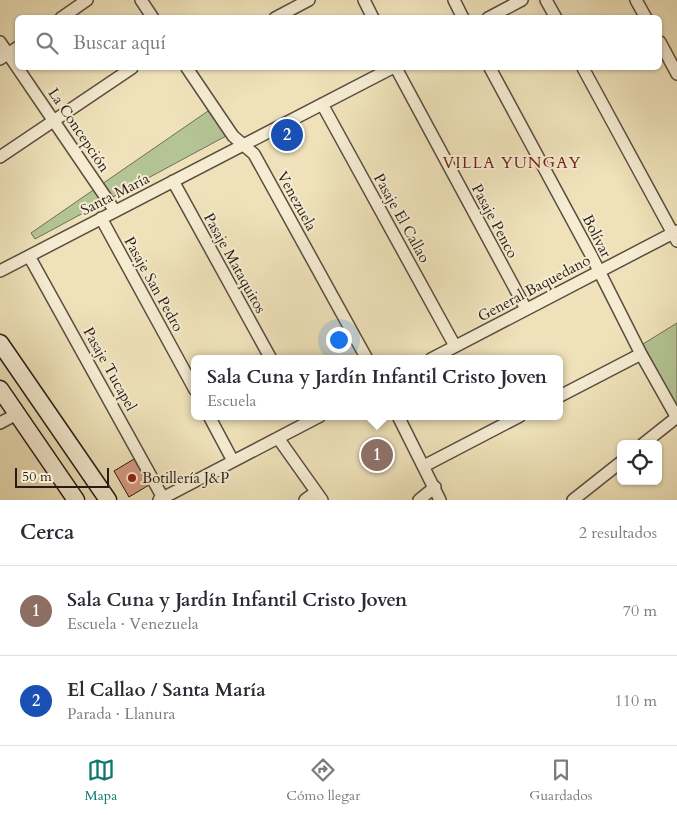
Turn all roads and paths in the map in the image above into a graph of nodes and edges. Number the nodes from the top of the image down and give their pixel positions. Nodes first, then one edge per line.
1 (87, 0) edge
2 (141, 0) edge
3 (309, 0) edge
4 (364, 0) edge
5 (454, 0) edge
6 (522, 0) edge
7 (546, 0) edge
8 (636, 0) edge
9 (65, 15) edge
10 (151, 15) edge
11 (281, 15) edge
12 (372, 15) edge
13 (462, 15) edge
14 (494, 15) edge
15 (554, 15) edge
16 (644, 15) edge
17 (0, 42) edge
18 (662, 46) edge
19 (9, 54) edge
20 (20, 70) edge
21 (129, 70) edge
22 (188, 70) edge
23 (388, 70) edge
24 (397, 70) edge
25 (491, 70) edge
26 (584, 70) edge
27 (677, 74) edge
28 (322, 104) junction
29 (54, 120) junction
30 (244, 145) junction
31 (0, 157) edge
32 (173, 181) junction
33 (115, 211) junction
34 (101, 218) junction
35 (676, 235) edge
36 (30, 256) junction
37 (0, 271) edge
38 (598, 272) junction
39 (526, 309) junction
40 (0, 343) edge
41 (455, 346) junction
42 (640, 354) junction
43 (269, 355) edge
44 (365, 355) edge
45 (438, 355) edge
46 (191, 384) edge
47 (0, 389) edge
48 (563, 394) edge
49 (17, 414) junction
50 (677, 417) edge
51 (211, 420) edge
52 (304, 420) edge
53 (400, 420) edge
54 (512, 420) edge
55 (0, 423) edge
56 (278, 438) junction
57 (649, 440) edge
58 (233, 462) junction
59 (617, 465) edge
60 (424, 466) junction
61 (435, 487) junction
62 (319, 496) edge
63 (161, 499) edge
64 (76, 500) edge
65 (108, 500) edge
66 (305, 500) edge
67 (419, 500) edge
68 (440, 500) edge
69 (573, 500) edge

1 - 9 street
2 - 10 street
3 - 11 street
4 - 12 street
5 - 13 street
6 - 14 street
7 - 15 street
8 - 16 street
17 - 19 street, La Concepción
18 - 27 street
20 - 29 street, La Concepción
21 - 29 street
22 - 30 street, Venezuela
23 - 28 street, Santa María
24 - 39 street, Pasaje Penco
25 - 38 street, Bolívar
26 - 35 street
28 - 30 street, Santa María
28 - 41 street, Pasaje El Callao
29 - 31 street
29 - 33 street, La Concepción
30 - 32 street, Santa María
30 - 44 street, Venezuela
32 - 33 street, Santa María
32 - 43 street, Pasaje Mataquitos
33 - 34 street, Santa María
34 - 36 street, Santa María
34 - 46 street, Pasaje San Pedro
35 - 38 street, General Baquedano
36 - 37 street, Santa María
36 - 63 street, Pasaje Tucapel
38 - 39 street, General Baquedano
38 - 42 street, Bolívar
39 - 41 street, General Baquedano
40 - 65 street
41 - 45 street, General Baquedano
42 - 48 street
42 - 50 street, Bolívar
47 - 49 street
49 - 55 street
49 - 64 street
50 - 57 street
51 - 58 street
52 - 56 street
53 - 60 street
54 - 60 street
56 - 58 street
56 - 62 street
58 - 63 street
59 - 69 street
60 - 61 street
61 - 67 street
61 - 68 street
62 - 66 street

